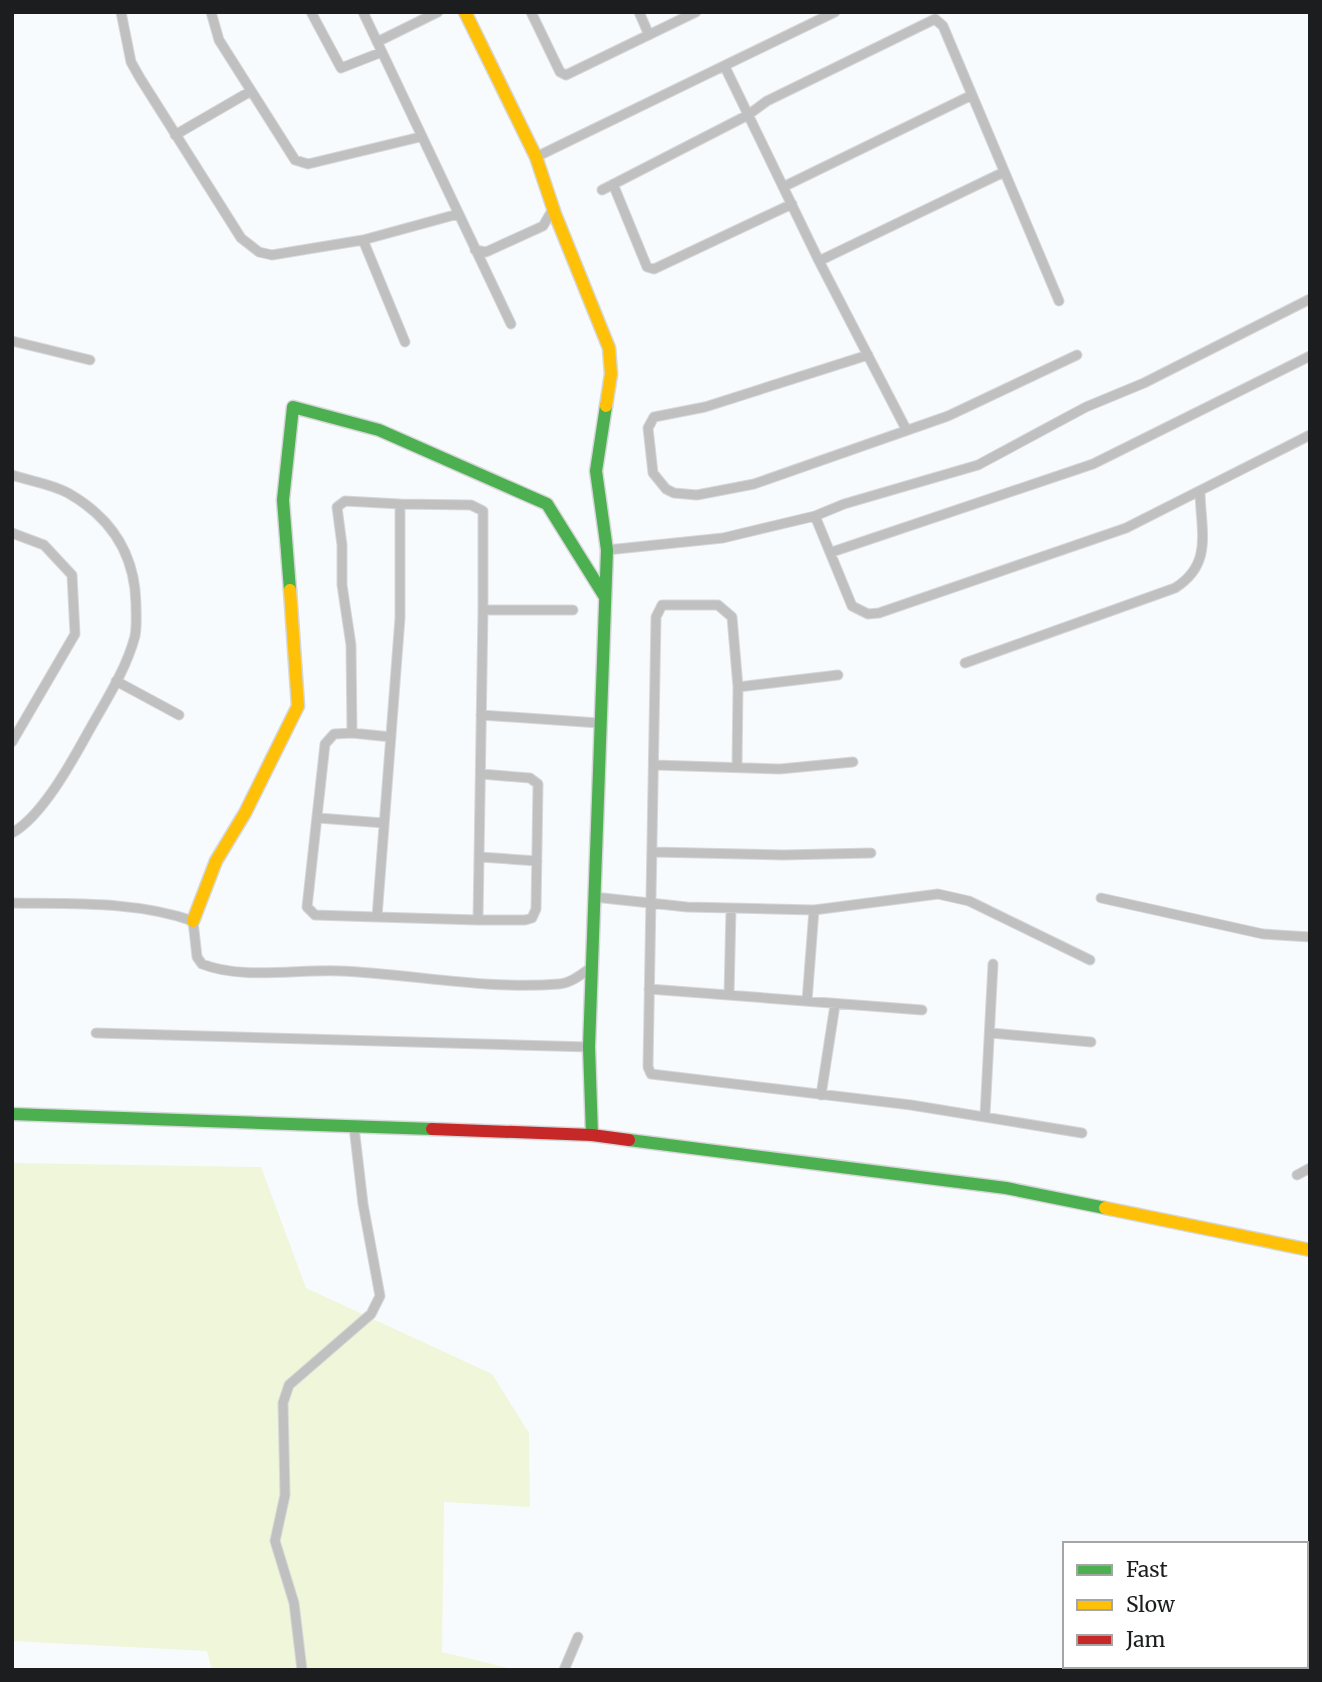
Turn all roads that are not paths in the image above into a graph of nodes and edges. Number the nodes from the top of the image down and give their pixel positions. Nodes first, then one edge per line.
1 (121, 12) edge
2 (211, 12) edge
3 (311, 12) edge
4 (363, 12) edge
5 (438, 12) edge
6 (465, 12) edge
7 (531, 12) edge
8 (639, 12) edge
9 (696, 12) edge
10 (835, 12) edge
11 (649, 34) junction
12 (377, 42) junction
13 (382, 52) junction
14 (725, 67) junction
15 (251, 91) junction
16 (971, 95) junction
17 (748, 115) junction
18 (175, 135) junction
19 (420, 137) junction
20 (536, 157) junction
21 (1004, 172) junction
22 (613, 184) junction
23 (783, 187) junction
24 (602, 190) dead end
25 (792, 204) junction
26 (553, 209) junction
27 (458, 214) junction
28 (363, 240) junction
29 (475, 250) junction
30 (819, 261) junction
31 (1310, 299) edge
32 (1059, 301) dead end
33 (511, 324) dead end
34 (12, 341) edge
35 (405, 342) dead end
36 (868, 355) junction
37 (1077, 355) dead end
38 (1310, 356) edge
39 (90, 360) dead end
40 (906, 429) junction
41 (1310, 435) edge
42 (12, 475) edge
43 (1200, 492) junction
44 (400, 504) junction
45 (815, 516) junction
46 (13, 534) edge
47 (12, 547) edge
48 (607, 550) junction
49 (832, 552) junction
50 (605, 597) junction
51 (483, 610) junction
52 (573, 610) dead end
53 (965, 663) dead end
54 (838, 675) dead end
55 (116, 681) junction
56 (738, 687) junction
57 (179, 715) dead end
58 (481, 715) junction
59 (599, 723) junction
60 (352, 733) junction
61 (391, 737) junction
62 (12, 742) edge
63 (853, 762) dead end
64 (654, 765) junction
65 (737, 767) junction
66 (481, 774) junction
67 (318, 818) junction
68 (384, 823) junction
69 (12, 832) edge
70 (652, 852) junction
71 (871, 853) dead end
72 (480, 857) junction
73 (537, 861) junction
74 (594, 897) junction
75 (1101, 898) dead end
76 (12, 902) edge
77 (650, 904) junction
78 (731, 909) junction
79 (814, 910) junction
80 (377, 917) junction
81 (478, 920) junction
82 (193, 921) junction
83 (1310, 937) edge
84 (1090, 960) dead end
85 (993, 964) dead end
86 (592, 967) junction
87 (649, 989) junction
88 (729, 995) junction
89 (807, 1001) junction
90 (835, 1005) junction
91 (922, 1010) dead end
92 (991, 1032) junction
93 (96, 1033) dead end
94 (1091, 1042) dead end
95 (589, 1047) junction
96 (821, 1095) junction
97 (12, 1114) edge
98 (985, 1115) junction
99 (354, 1127) junction
100 (1083, 1133) dead end
101 (593, 1135) junction
102 (1310, 1168) edge
103 (1297, 1175) dead end
104 (1310, 1250) edge
105 (578, 1637) dead end
106 (302, 1670) edge
107 (564, 1670) edge

1 - 18 street
2 - 15 street
3 - 13 street
4 - 12 street
5 - 12 street
6 - 20 street
7 - 11 street
8 - 11 street
9 - 11 street
10 - 14 street
12 - 13 street
13 - 19 street
14 - 17 street
14 - 20 street
15 - 18 street
15 - 19 street
16 - 17 street
16 - 21 street
16 - 23 street
17 - 22 street
17 - 23 street
18 - 28 street
19 - 27 street
20 - 26 street
21 - 30 street
21 - 32 street
22 - 24 street
22 - 25 street
23 - 25 street
25 - 30 street
26 - 29 street
26 - 48 street
27 - 28 street
27 - 29 street
28 - 35 street
29 - 33 street
30 - 36 street
31 - 45 street
34 - 39 street
36 - 40 street
36 - 40 street
37 - 40 street
38 - 49 street
41 - 43 street
42 - 55 street
43 - 49 street
43 - 53 street
44 - 51 street
44 - 60 street
44 - 61 street
45 - 48 street
45 - 49 street
46 - 47 street
46 - 62 street
48 - 50 street
50 - 59 street
50 - 82 street
51 - 52 street
51 - 58 street
54 - 56 street
55 - 57 street
55 - 69 street
56 - 64 street
56 - 65 street
58 - 59 street
58 - 66 street
59 - 74 street
60 - 61 street
60 - 67 street
61 - 68 street
63 - 65 street
64 - 65 street
64 - 70 street
66 - 72 street
66 - 73 street
67 - 68 street
67 - 80 street
68 - 80 street
70 - 71 street
70 - 77 street
72 - 73 street
72 - 81 street
73 - 81 street
74 - 77 street
74 - 86 street
75 - 83 street
76 - 82 street
77 - 78 street
77 - 87 street
78 - 79 street
78 - 88 street
79 - 84 street
79 - 89 street
80 - 81 street
82 - 86 street
85 - 92 street
86 - 95 street
87 - 88 street
87 - 96 street
88 - 89 street
89 - 90 street
90 - 91 street
90 - 96 street
92 - 94 street
92 - 98 street
93 - 95 street
95 - 101 street
96 - 98 street
97 - 99 street
98 - 100 street
99 - 101 street
99 - 106 street
101 - 104 street
102 - 103 street
105 - 107 street

